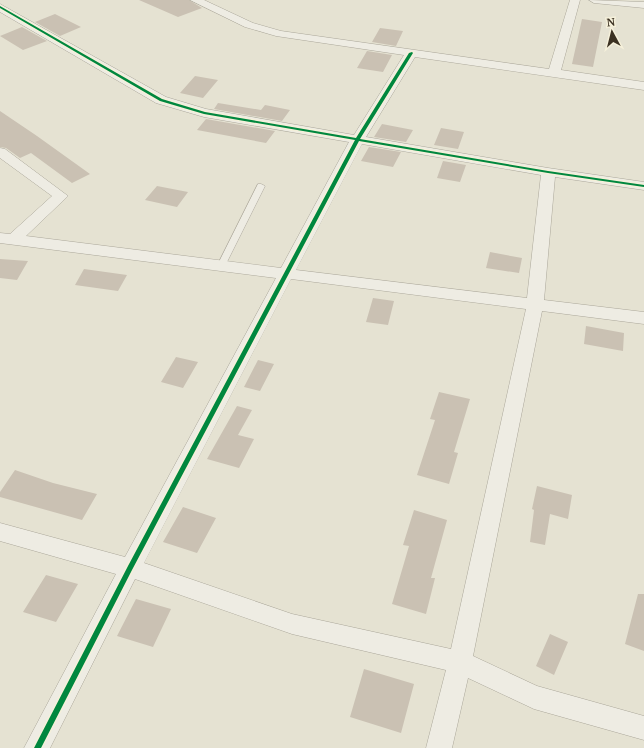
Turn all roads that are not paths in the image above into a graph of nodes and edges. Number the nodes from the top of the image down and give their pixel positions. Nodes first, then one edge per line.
1 (195, 0) edge
2 (575, 0) edge
3 (594, 0) edge
4 (644, 5) edge
5 (0, 7) edge
6 (411, 53) junction
7 (554, 73) junction
8 (644, 86) edge
9 (357, 140) junction
10 (0, 152) edge
11 (548, 172) junction
12 (261, 186) dead end
13 (644, 186) edge
14 (6, 239) edge
15 (221, 266) junction
16 (285, 274) junction
17 (534, 304) junction
18 (644, 318) edge
19 (0, 532) edge
20 (130, 568) junction
21 (460, 662) junction
22 (644, 728) edge
23 (37, 748) edge
24 (439, 748) edge

1 - 6 street
2 - 7 street
3 - 4 street
5 - 9 street
6 - 7 street
6 - 9 street
7 - 8 street
9 - 11 street
9 - 16 street
10 - 14 street
11 - 13 street
11 - 17 street
12 - 15 lane
14 - 15 street
15 - 16 street
16 - 17 street
16 - 20 street
17 - 18 street
17 - 21 street
19 - 20 street
20 - 21 street
20 - 23 street
21 - 22 street
21 - 24 street

